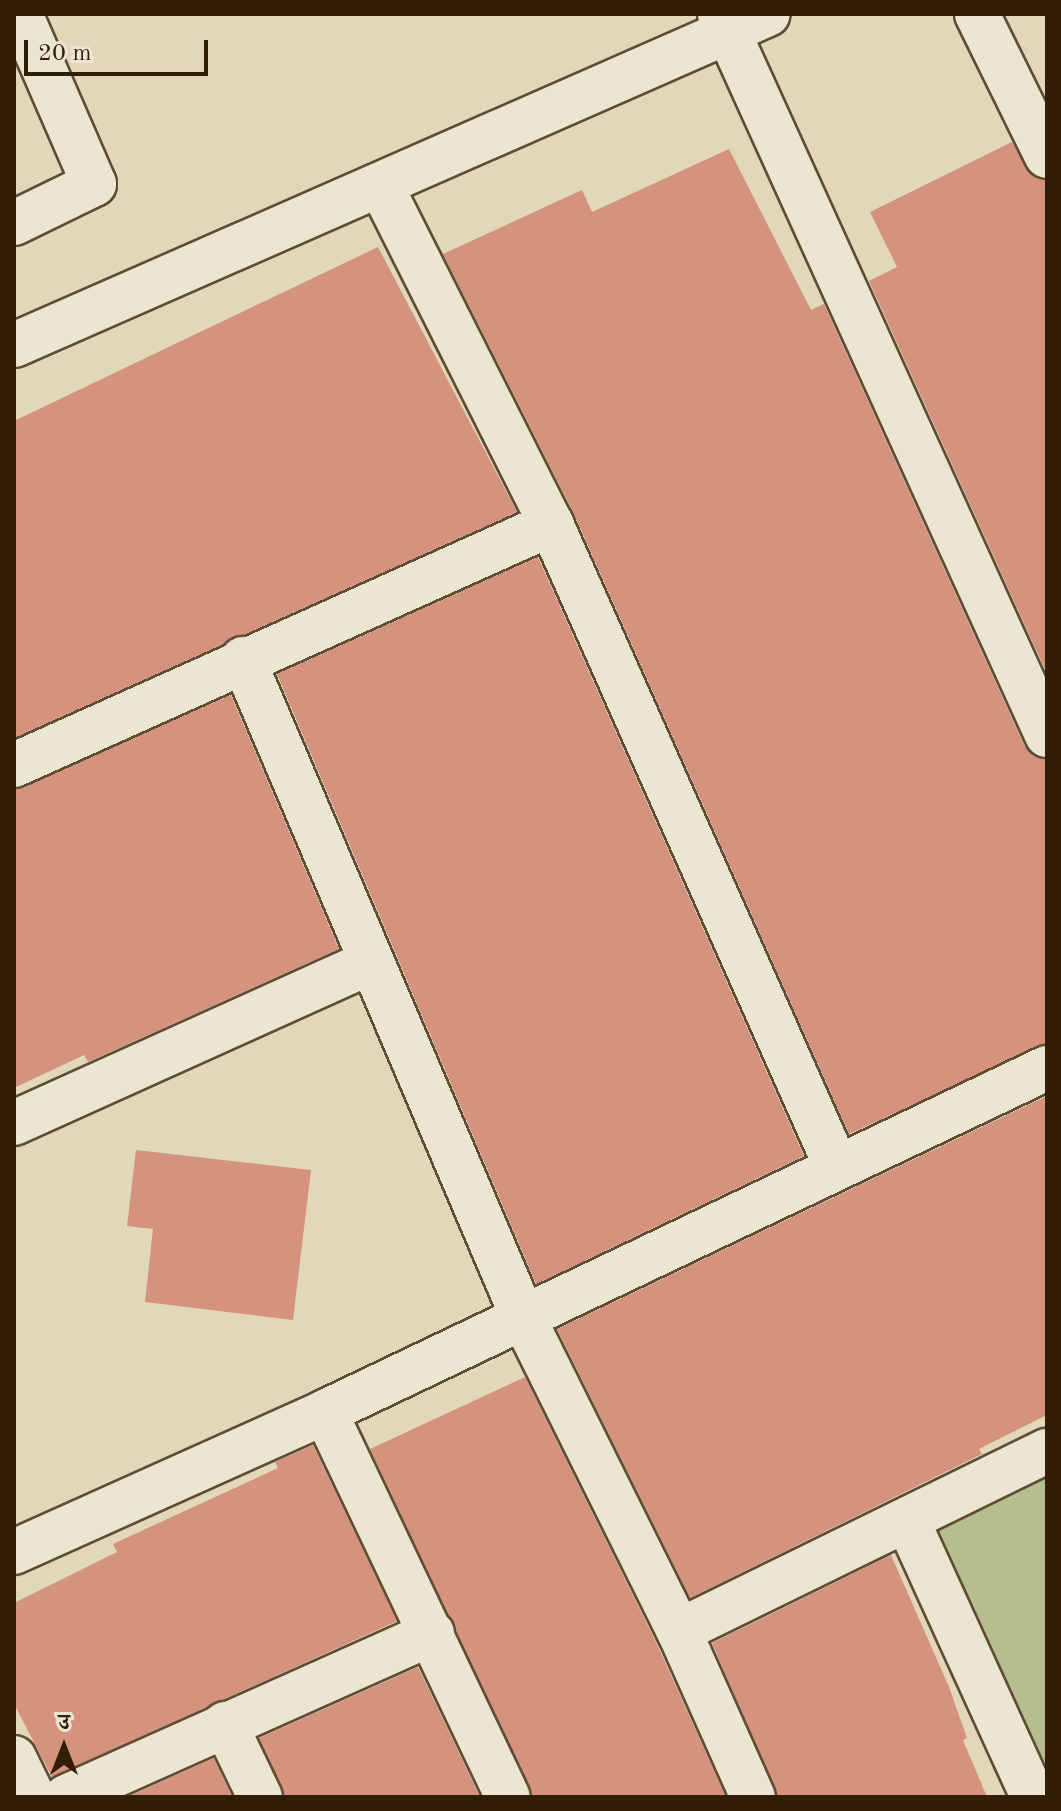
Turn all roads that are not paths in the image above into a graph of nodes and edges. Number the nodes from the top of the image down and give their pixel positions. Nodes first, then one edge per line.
1 (20, 14) edge
2 (768, 14) edge
3 (977, 14) edge
4 (723, 23) edge
5 (1047, 156) edge
6 (381, 186) junction
7 (14, 223) edge
8 (14, 345) edge
9 (551, 524) junction
10 (243, 659) junction
11 (1045, 727) edge
12 (14, 765) edge
13 (371, 962) junction
14 (1047, 1068) edge
15 (14, 1123) edge
16 (836, 1166) junction
17 (522, 1315) junction
18 (325, 1412) junction
19 (1047, 1451) edge
20 (907, 1520) junction
21 (14, 1552) edge
22 (679, 1631) junction
23 (432, 1633) junction
24 (225, 1724) junction
25 (14, 1758) edge
26 (33, 1797) edge
27 (66, 1797) edge
28 (260, 1797) edge
29 (508, 1797) edge
30 (753, 1797) edge
31 (1033, 1797) edge

1 - 7 street
2 - 4 street
3 - 5 street
4 - 6 street
4 - 11 street
6 - 8 street
6 - 9 street
9 - 10 street
9 - 16 street
10 - 12 street
10 - 13 street
13 - 15 street
13 - 17 street
14 - 16 street
16 - 17 street
17 - 18 street
17 - 22 street
18 - 21 street
18 - 23 street
19 - 20 street
20 - 22 street
20 - 31 street
22 - 30 street
23 - 24 street
23 - 29 street
24 - 27 street
24 - 28 street
25 - 26 street

